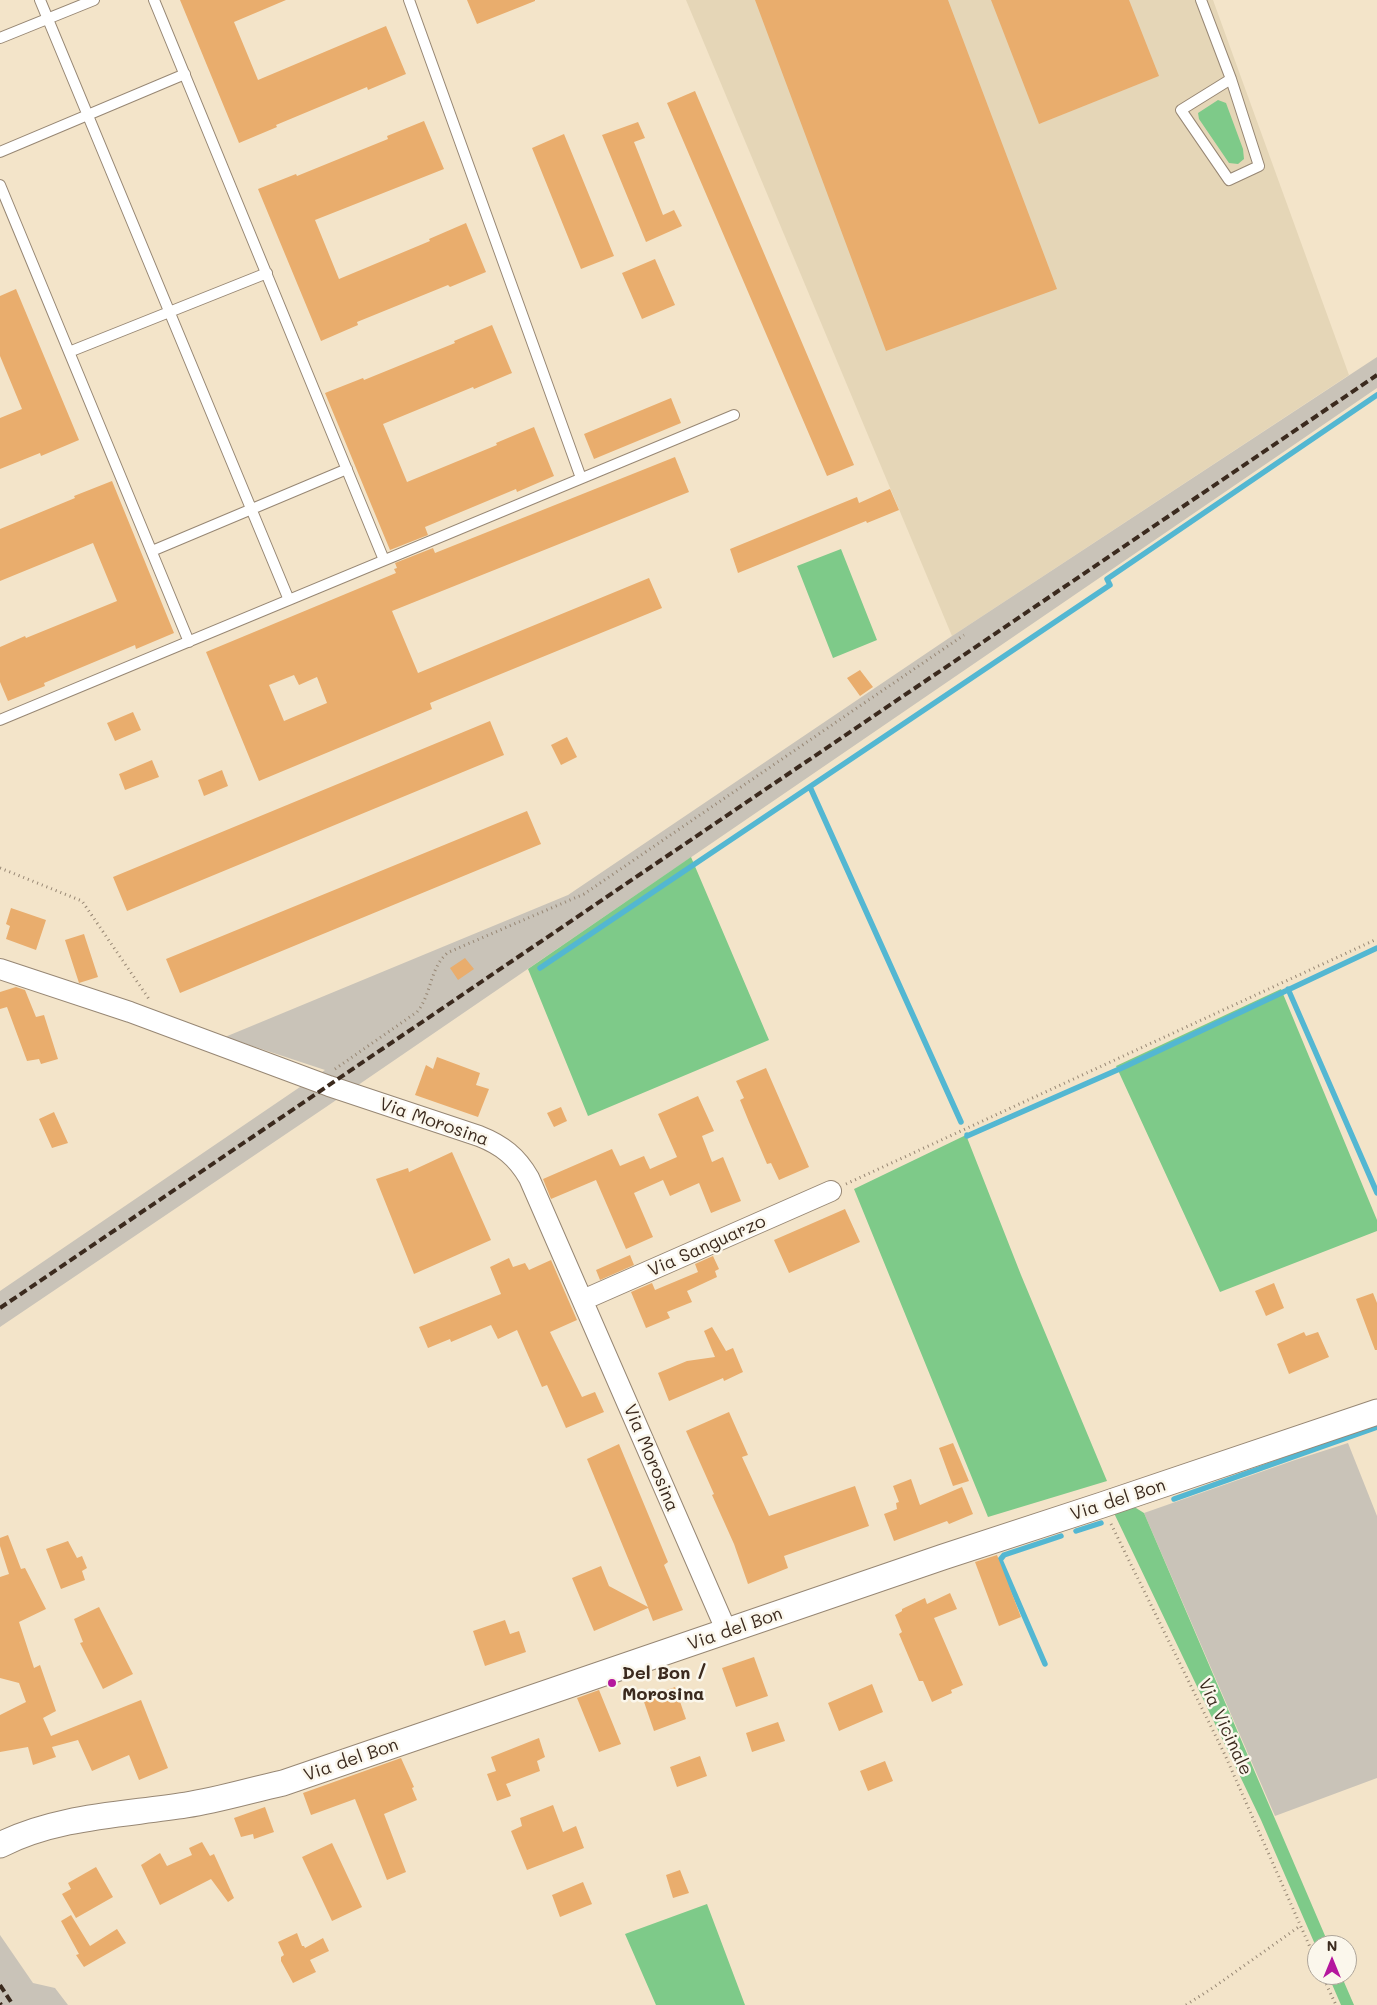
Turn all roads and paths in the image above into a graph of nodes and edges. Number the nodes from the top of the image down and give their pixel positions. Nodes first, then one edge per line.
1 (40, 0) edge
2 (94, 0) edge
3 (154, 0) edge
4 (409, 0) edge
5 (1202, 0) edge
6 (48, 19) junction
7 (0, 38) edge
8 (185, 74) junction
9 (1231, 79) junction
10 (88, 115) junction
11 (0, 152) edge
12 (0, 185) edge
13 (267, 273) junction
14 (169, 312) junction
15 (69, 352) junction
16 (734, 414) dead end
17 (347, 469) junction
18 (581, 478) junction
19 (252, 509) junction
20 (152, 551) junction
21 (384, 560) junction
22 (289, 600) junction
23 (964, 635) dead end
24 (189, 642) junction
25 (0, 720) edge
26 (0, 868) edge
27 (1377, 939) edge
28 (0, 969) edge
29 (167, 1026) junction
30 (316, 1081) junction
31 (831, 1191) joint
32 (583, 1300) junction
33 (1377, 1412) edge
34 (1102, 1506) junction
35 (727, 1632) junction
36 (0, 1845) edge
37 (1300, 1926) junction
38 (1307, 1941) edge
39 (1327, 1985) edge
40 (1186, 2005) edge
41 (1336, 2005) edge

1 - 6 lane
2 - 6 lane
3 - 8 lane
4 - 18 lane
5 - 9 lane
6 - 7 lane
6 - 10 lane
8 - 10 lane
8 - 13 lane
9 - 9 lane
10 - 11 lane
10 - 14 lane
12 - 15 lane
13 - 14 lane
13 - 17 lane
14 - 15 lane
14 - 19 lane
15 - 20 lane
16 - 18 lane
17 - 19 lane
17 - 21 lane
18 - 21 lane
19 - 20 lane
19 - 22 lane
20 - 24 lane
21 - 22 lane
22 - 24 lane
23 - 30 path
24 - 25 lane
26 - 29 path
27 - 31 path
28 - 29 street, Via Morosina
29 - 30 street, Via Morosina
30 - 32 street, Via Morosina
31 - 32 street, Via Sanguarzo
32 - 35 street, Via Morosina
33 - 34 street, Via del Bon
34 - 35 street, Via del Bon
34 - 37 path, Via Vicinale
35 - 36 street, Via del Bon
37 - 38 path, Via Vicinale
37 - 40 path
39 - 41 path

